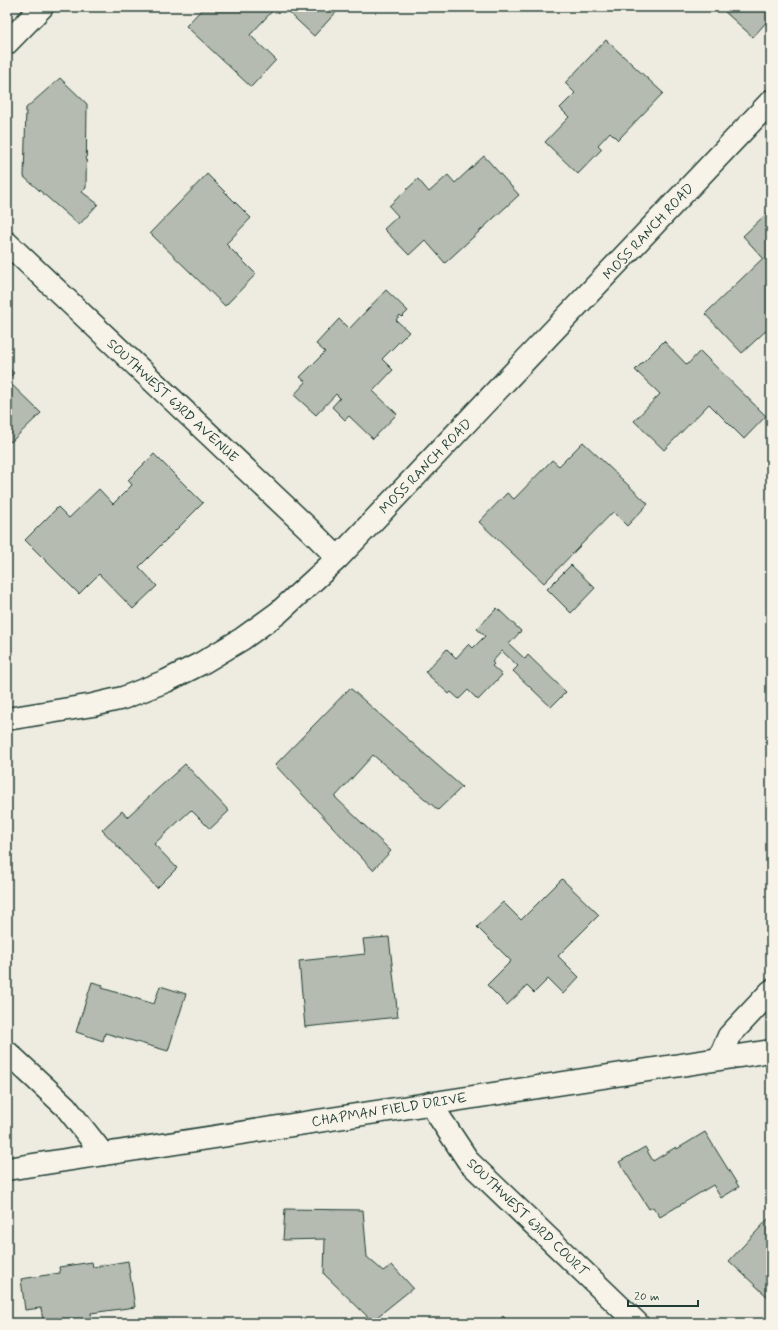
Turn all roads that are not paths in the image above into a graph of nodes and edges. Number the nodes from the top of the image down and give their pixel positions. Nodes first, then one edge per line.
1 (42, 7) edge
2 (7, 43) edge
3 (771, 101) edge
4 (7, 243) edge
5 (338, 558) junction
6 (7, 719) edge
7 (771, 991) edge
8 (771, 1051) edge
9 (7, 1052) edge
10 (719, 1059) junction
11 (430, 1103) junction
12 (103, 1154) junction
13 (7, 1169) edge
14 (637, 1323) edge

1 - 2 street
3 - 5 street, MOSS RANCH ROAD
4 - 5 street, SOUTHWEST 63RD AVENUE
5 - 6 street, MOSS RANCH ROAD
7 - 10 street
8 - 10 street, CHAPMAN FIELD DRIVE
9 - 12 street
10 - 11 street, CHAPMAN FIELD DRIVE
11 - 12 street, CHAPMAN FIELD DRIVE
11 - 14 street, SOUTHWEST 63RD COURT
12 - 13 street, CHAPMAN FIELD DRIVE

